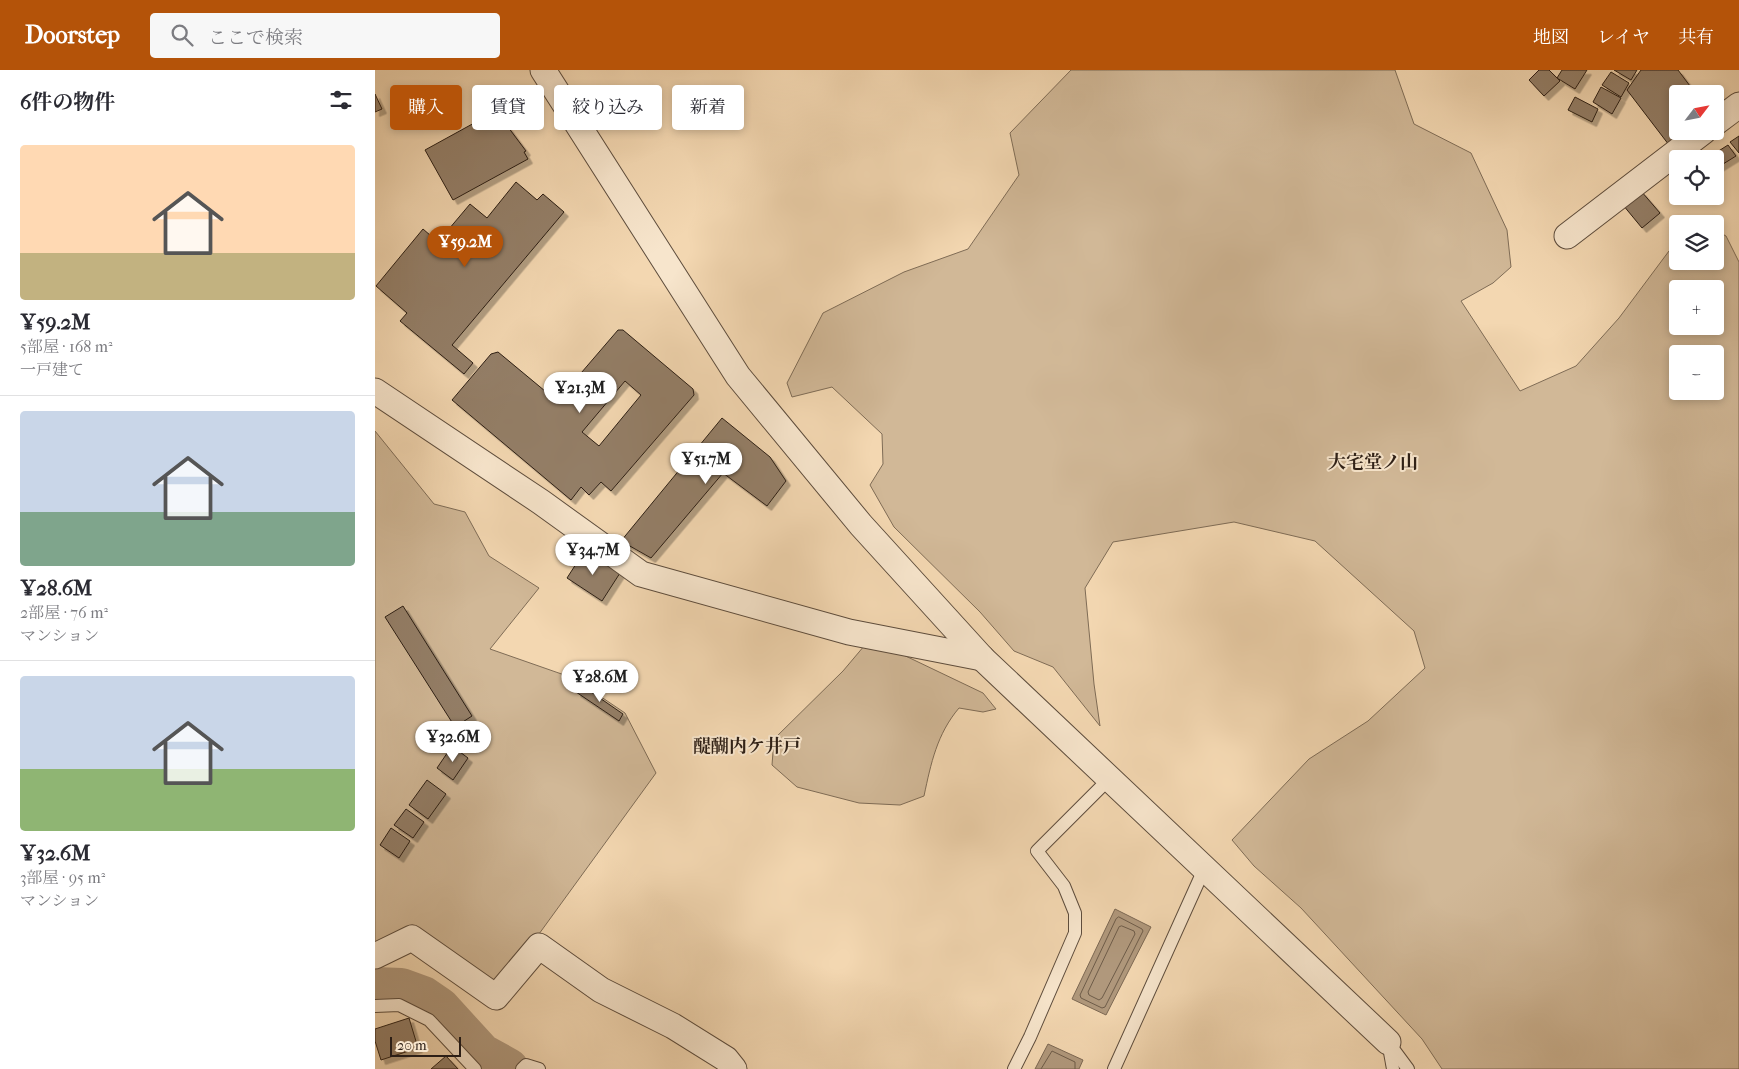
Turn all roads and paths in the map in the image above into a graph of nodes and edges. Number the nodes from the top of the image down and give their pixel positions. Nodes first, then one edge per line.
1 (543, 70) edge
2 (1739, 105) edge
3 (1724, 116) edge
4 (1692, 140) edge
5 (1567, 236) dead end
6 (375, 391) edge
7 (982, 658) junction
8 (1110, 778) junction
9 (1205, 868) junction
10 (375, 956) edge
11 (375, 1006) edge
12 (1388, 1042) junction
13 (475, 1069) edge
14 (521, 1069) edge
15 (539, 1069) edge
16 (734, 1069) edge
17 (1014, 1069) edge
18 (1114, 1069) edge
19 (1393, 1069) edge
20 (1408, 1069) edge

1 - 7 street
2 - 3 street
4 - 5 street
6 - 7 street
7 - 8 street
8 - 9 street
8 - 17 lane
9 - 12 street
9 - 18 lane
10 - 16 street
11 - 13 lane
12 - 19 lane
12 - 20 lane
14 - 15 lane

